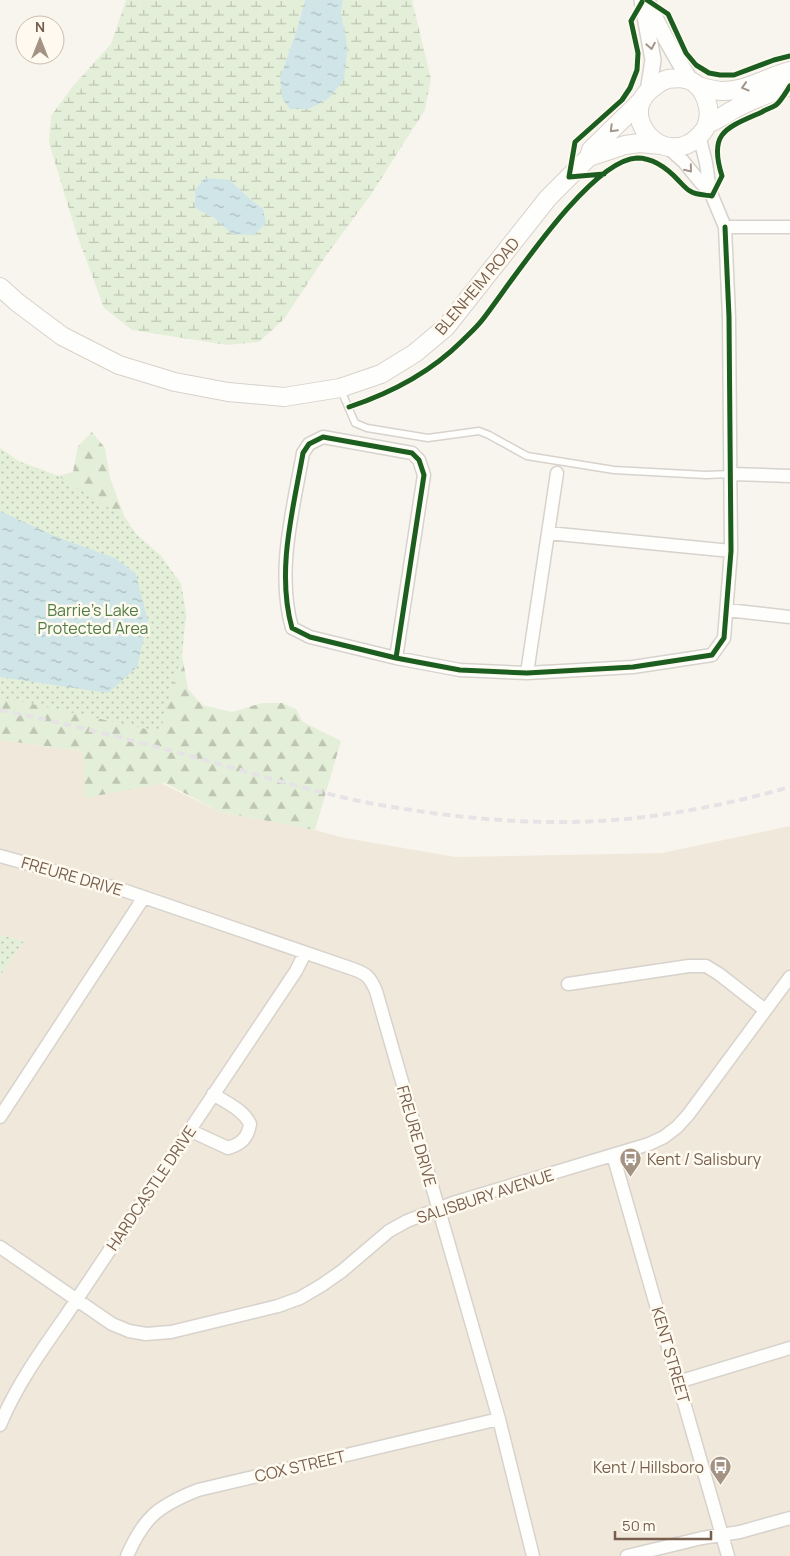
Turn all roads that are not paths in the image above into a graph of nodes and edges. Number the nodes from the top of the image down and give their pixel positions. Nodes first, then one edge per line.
1 (642, 0) edge
2 (647, 0) edge
3 (790, 71) edge
4 (694, 83) junction
5 (790, 86) edge
6 (644, 97) junction
7 (703, 130) junction
8 (664, 146) junction
9 (589, 157) junction
10 (710, 191) junction
11 (725, 227) junction
12 (790, 227) edge
13 (0, 287) edge
14 (340, 388) junction
15 (557, 473) dead end
16 (731, 474) junction
17 (790, 476) edge
18 (548, 533) junction
19 (732, 551) junction
20 (727, 610) junction
21 (790, 617) edge
22 (396, 658) junction
23 (527, 673) junction
24 (0, 856) edge
25 (144, 897) junction
26 (305, 953) junction
27 (790, 977) edge
28 (568, 984) dead end
29 (766, 1010) junction
30 (213, 1094) junction
31 (0, 1117) edge
32 (190, 1130) junction
33 (613, 1155) junction
34 (438, 1209) junction
35 (0, 1247) edge
36 (76, 1300) junction
37 (790, 1348) edge
38 (678, 1382) junction
39 (499, 1419) junction
40 (0, 1425) edge
41 (790, 1518) edge
42 (722, 1535) junction
43 (127, 1556) edge
44 (533, 1556) edge
45 (627, 1556) edge
46 (728, 1556) edge

1 -> 6 street
2 - 4 street
3 -> 4 main road
4 - 6 main road
4 - 7 main road
5 - 7 main road
6 - 8 main road
6 -> 9 main road, BLENHEIM ROAD
7 - 8 main road
7 - 10 street
8 - 9 main road, BLENHEIM ROAD
8 -> 10 street
9 - 14 main road, BLENHEIM ROAD
10 - 11 street
11 - 12 street
11 - 16 street
13 - 14 main road, BLENHEIM ROAD
14 - 16 lane
15 - 18 street
16 - 17 street
16 - 19 street
18 - 19 street
18 - 23 street
19 - 20 street
20 - 21 street
20 - 23 street
22 - 22 street
22 - 23 street
24 - 25 street, FREURE DRIVE
25 - 26 street, FREURE DRIVE
25 - 31 street, FREURE DRIVE
26 - 30 street, HARDCASTLE DRIVE
26 - 34 street, FREURE DRIVE
27 - 29 street, SALISBURY AVENUE
28 - 29 street
29 - 33 street, SALISBURY AVENUE
30 - 32 street, HARDCASTLE DRIVE
30 - 32 street
32 - 36 street, HARDCASTLE DRIVE
33 - 34 street, SALISBURY AVENUE
33 - 38 street, KENT STREET
34 - 36 street, SALISBURY AVENUE
34 - 39 street, FREURE DRIVE
35 - 36 street, SALISBURY AVENUE
36 - 40 street, HARDCASTLE DRIVE
37 - 38 street
38 - 42 street, KENT STREET
39 - 43 street, COX STREET
39 - 44 street, FREURE DRIVE
41 - 42 street
42 - 45 street
42 - 46 street, KENT STREET

